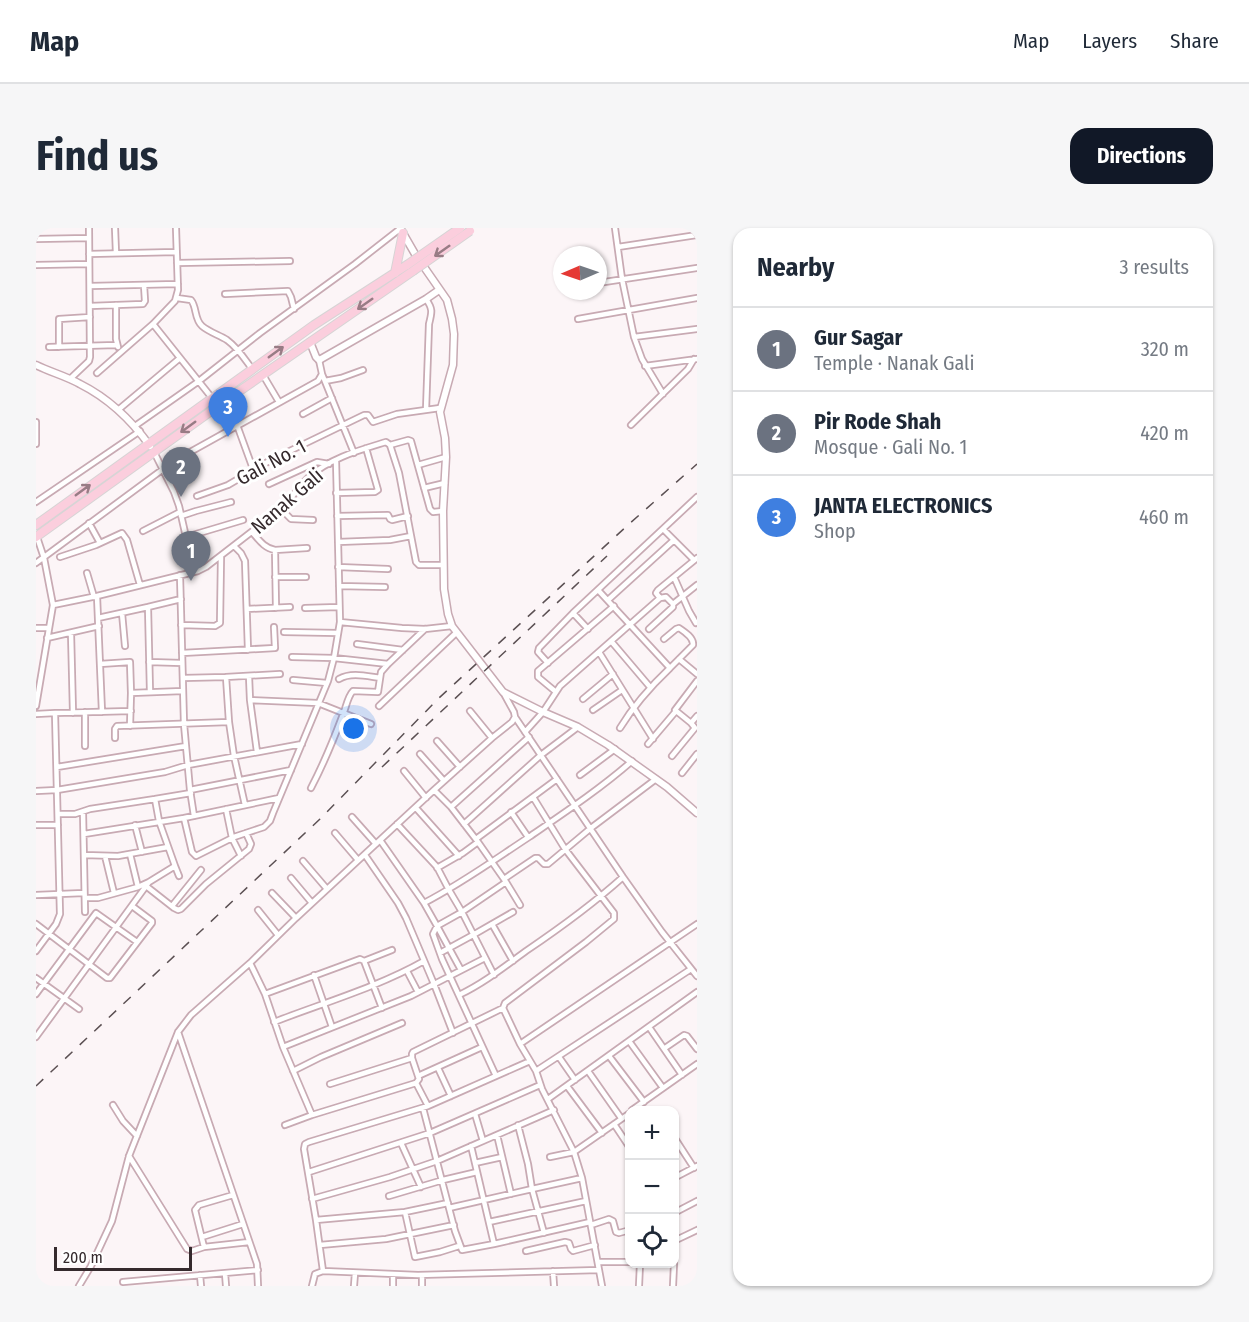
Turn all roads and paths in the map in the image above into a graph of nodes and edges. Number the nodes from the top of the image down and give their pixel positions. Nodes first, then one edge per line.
1 (89, 228) edge
2 (115, 228) edge
3 (176, 228) edge
4 (460, 228) edge
5 (615, 228) edge
6 (472, 229) edge
7 (401, 230) edge
8 (697, 235) edge
9 (89, 238) junction
10 (36, 239) edge
11 (618, 247) junction
12 (176, 252) junction
13 (116, 254) junction
14 (89, 255) junction
15 (290, 261) dead end
16 (177, 263) junction
17 (89, 264) junction
18 (36, 265) edge
19 (410, 268) junction
20 (697, 268) edge
21 (395, 273) junction
22 (622, 279) junction
23 (607, 282) edge
24 (178, 284) junction
25 (144, 285) junction
26 (90, 286) junction
27 (439, 290) junction
28 (225, 294) dead end
29 (177, 298) junction
30 (697, 298) edge
31 (426, 299) junction
32 (117, 305) junction
33 (90, 306) junction
34 (294, 309) junction
35 (629, 310) junction
36 (90, 317) junction
37 (578, 319) dead end
38 (153, 324) junction
39 (697, 329) edge
40 (634, 337) junction
41 (310, 342) junction
42 (91, 345) junction
43 (116, 345) junction
44 (50, 347) dead end
45 (59, 347) junction
46 (238, 349) junction
47 (122, 352) junction
48 (180, 358) junction
49 (695, 359) edge
50 (319, 360) junction
51 (36, 365) edge
52 (645, 366) junction
53 (252, 369) junction
54 (363, 370) dead end
55 (97, 373) dead end
56 (322, 374) junction
57 (263, 375) junction
58 (70, 379) junction
59 (198, 381) junction
60 (325, 381) junction
61 (663, 394) junction
62 (212, 398) junction
63 (333, 398) junction
64 (225, 401) junction
65 (279, 402) junction
66 (440, 408) junction
67 (118, 410) junction
68 (426, 410) junction
69 (303, 414) dead end
70 (36, 422) edge
71 (237, 425) junction
72 (342, 426) junction
73 (631, 426) dead end
74 (137, 429) junction
75 (36, 444) edge
76 (148, 444) junction
77 (390, 445) junction
78 (366, 448) junction
79 (154, 452) junction
80 (354, 453) junction
81 (446, 456) junction
82 (336, 460) junction
83 (330, 464) junction
84 (418, 465) junction
85 (162, 469) junction
86 (253, 469) junction
87 (445, 483) junction
88 (269, 484) dead end
89 (424, 488) junction
90 (336, 493) junction
91 (197, 496) dead end
92 (697, 498) edge
93 (36, 502) edge
94 (231, 502) dead end
95 (280, 510) junction
96 (442, 511) junction
97 (181, 514) junction
98 (338, 516) junction
99 (408, 516) junction
100 (243, 520) dead end
101 (313, 520) dead end
102 (89, 523) junction
103 (36, 525) edge
104 (663, 529) junction
105 (143, 531) dead end
106 (252, 532) junction
107 (411, 536) junction
108 (36, 537) edge
109 (186, 537) junction
110 (674, 540) junction
111 (338, 542) junction
112 (100, 543) junction
113 (234, 546) junction
114 (308, 548) dead end
115 (275, 550) junction
116 (60, 557) dead end
117 (221, 557) junction
118 (44, 558) junction
119 (696, 559) edge
120 (36, 563) edge
121 (443, 565) junction
122 (338, 567) junction
123 (388, 569) dead end
124 (198, 571) junction
125 (87, 573) dead end
126 (180, 575) junction
127 (275, 577) junction
128 (306, 577) dead end
129 (674, 577) junction
130 (140, 585) junction
131 (697, 585) edge
132 (339, 586) junction
133 (386, 587) dead end
134 (598, 590) junction
135 (96, 596) junction
136 (683, 596) junction
137 (660, 598) junction
138 (181, 599) junction
139 (608, 600) junction
140 (673, 604) junction
141 (53, 606) junction
142 (614, 606) junction
143 (148, 607) junction
144 (290, 607) dead end
145 (339, 607) junction
146 (276, 608) junction
147 (305, 608) dead end
148 (247, 609) junction
149 (122, 613) junction
150 (573, 613) junction
151 (98, 618) junction
152 (340, 622) junction
153 (697, 622) edge
154 (181, 625) junction
155 (630, 625) junction
156 (99, 626) junction
157 (452, 626) junction
158 (274, 627) dead end
159 (36, 628) edge
160 (49, 628) junction
161 (649, 628) dead end
162 (425, 629) junction
163 (588, 629) junction
164 (684, 631) junction
165 (284, 632) dead end
166 (71, 633) junction
167 (338, 633) junction
168 (456, 633) junction
169 (47, 638) junction
170 (664, 639) dead end
171 (611, 641) junction
172 (357, 644) dead end
173 (125, 646) dead end
174 (248, 650) junction
175 (403, 650) junction
176 (599, 652) junction
177 (36, 653) edge
178 (45, 653) junction
179 (182, 653) junction
180 (292, 657) dead end
181 (334, 658) junction
182 (679, 658) junction
183 (150, 662) junction
184 (100, 663) junction
185 (182, 663) junction
186 (548, 663) junction
187 (388, 664) junction
188 (670, 668) junction
189 (280, 674) dead end
190 (613, 674) junction
191 (697, 674) edge
192 (226, 676) junction
193 (249, 676) junction
194 (183, 678) junction
195 (380, 678) junction
196 (339, 679) dead end
197 (294, 680) dead end
198 (697, 681) edge
199 (327, 683) junction
200 (650, 687) junction
201 (622, 690) junction
202 (183, 691) junction
203 (150, 692) junction
204 (502, 692) junction
205 (556, 692) junction
206 (131, 693) junction
207 (583, 699) dead end
208 (250, 700) junction
209 (318, 704) junction
210 (36, 706) edge
211 (379, 706) dead end
212 (633, 707) junction
213 (544, 710) junction
214 (592, 710) dead end
215 (131, 711) junction
216 (470, 711) dead end
217 (676, 711) junction
218 (85, 712) junction
219 (102, 712) junction
220 (55, 713) junction
221 (73, 713) junction
222 (36, 714) edge
223 (344, 714) junction
224 (697, 716) edge
225 (515, 717) junction
226 (229, 722) junction
227 (691, 723) junction
228 (184, 724) junction
229 (371, 724) dead end
230 (130, 726) junction
231 (578, 727) junction
232 (620, 728) dead end
233 (525, 732) junction
234 (529, 737) junction
235 (116, 738) dead end
236 (492, 738) junction
237 (652, 739) junction
238 (437, 741) dead end
239 (302, 744) junction
240 (648, 744) dead end
241 (86, 746) dead end
242 (186, 746) junction
243 (615, 749) junction
244 (257, 752) junction
245 (420, 754) dead end
246 (697, 754) edge
247 (234, 756) junction
248 (541, 756) junction
249 (672, 756) dead end
250 (633, 761) junction
251 (188, 765) junction
252 (57, 767) junction
253 (460, 767) junction
254 (291, 770) junction
255 (404, 771) dead end
256 (682, 773) dead end
257 (580, 775) dead end
258 (557, 779) junction
259 (656, 779) junction
260 (239, 781) junction
261 (444, 781) junction
262 (311, 788) dead end
263 (57, 790) junction
264 (434, 790) junction
265 (36, 791) edge
266 (190, 792) junction
267 (533, 797) junction
268 (155, 798) junction
269 (279, 798) junction
270 (426, 798) junction
271 (575, 805) junction
272 (244, 806) junction
273 (451, 807) junction
274 (416, 808) junction
275 (226, 809) junction
276 (83, 812) junction
277 (511, 812) junction
278 (697, 813) edge
279 (58, 814) junction
280 (194, 816) junction
281 (352, 817) dead end
282 (184, 818) junction
283 (159, 821) junction
284 (549, 823) junction
285 (397, 824) junction
286 (464, 824) junction
287 (36, 825) edge
288 (58, 825) junction
289 (135, 825) junction
290 (591, 828) junction
291 (335, 832) dead end
292 (246, 833) junction
293 (84, 834) junction
294 (528, 837) junction
295 (232, 838) junction
296 (477, 841) junction
297 (378, 842) junction
298 (168, 847) junction
299 (565, 849) junction
300 (142, 852) junction
301 (130, 854) junction
302 (84, 855) junction
303 (364, 855) junction
304 (459, 855) junction
305 (105, 856) junction
306 (241, 856) junction
307 (358, 860) junction
308 (303, 861) dead end
309 (492, 862) junction
310 (175, 866) junction
311 (437, 868) junction
312 (201, 870) dead end
313 (179, 876) dead end
314 (623, 877) junction
315 (291, 878) dead end
316 (505, 881) junction
317 (148, 884) junction
318 (138, 887) junction
319 (327, 889) junction
320 (448, 890) junction
321 (59, 893) junction
322 (114, 893) junction
323 (272, 893) dead end
324 (36, 895) edge
325 (85, 895) junction
326 (601, 897) junction
327 (312, 903) junction
328 (424, 903) junction
329 (520, 905) dead end
330 (132, 906) junction
331 (172, 906) junction
332 (258, 910) dead end
333 (85, 912) dead end
334 (462, 912) junction
335 (513, 912) dead end
336 (296, 918) junction
337 (36, 924) edge
338 (492, 924) junction
339 (697, 924) edge
340 (436, 926) junction
341 (116, 927) junction
342 (49, 934) junction
343 (278, 935) junction
344 (473, 935) junction
345 (137, 942) junction
346 (670, 942) junction
347 (449, 948) junction
348 (68, 949) junction
349 (392, 950) dead end
350 (36, 951) edge
351 (440, 953) junction
352 (485, 958) junction
353 (363, 961) junction
354 (424, 961) junction
355 (513, 961) junction
356 (250, 963) junction
357 (89, 964) junction
358 (691, 969) junction
359 (461, 970) junction
360 (406, 971) junction
361 (314, 975) junction
362 (494, 975) junction
363 (450, 976) junction
364 (697, 976) edge
365 (36, 978) edge
366 (44, 983) junction
367 (434, 984) junction
368 (373, 985) junction
369 (418, 992) junction
370 (697, 992) edge
371 (36, 994) edge
372 (266, 994) junction
373 (459, 995) junction
374 (64, 998) junction
375 (324, 1003) junction
376 (382, 1008) junction
377 (503, 1008) junction
378 (79, 1009) dead end
379 (274, 1022) junction
380 (402, 1023) dead end
381 (472, 1024) junction
382 (332, 1027) junction
383 (649, 1027) junction
384 (38, 1029) edge
385 (178, 1032) junction
386 (453, 1033) junction
387 (36, 1036) edge
388 (629, 1041) junction
389 (520, 1044) junction
390 (283, 1047) junction
391 (482, 1047) junction
392 (665, 1048) junction
393 (697, 1049) edge
394 (609, 1056) junction
395 (559, 1057) junction
396 (412, 1059) junction
397 (531, 1061) junction
398 (697, 1064) edge
399 (438, 1068) junction
400 (293, 1071) junction
401 (536, 1071) junction
402 (588, 1071) junction
403 (682, 1075) junction
404 (418, 1076) junction
405 (496, 1076) junction
406 (575, 1080) junction
407 (416, 1083) junction
408 (330, 1084) dead end
409 (540, 1085) junction
410 (567, 1086) junction
411 (663, 1089) junction
412 (451, 1096) junction
413 (548, 1099) junction
414 (644, 1102) junction
415 (113, 1105) dead end
416 (639, 1106) edge
417 (426, 1107) junction
418 (554, 1110) junction
419 (475, 1114) junction
420 (312, 1115) junction
421 (625, 1116) edge
422 (621, 1119) junction
423 (614, 1124) junction
424 (285, 1125) dead end
425 (518, 1125) junction
426 (430, 1133) junction
427 (602, 1133) junction
428 (497, 1135) junction
429 (137, 1136) junction
430 (625, 1140) edge
431 (483, 1141) junction
432 (401, 1143) junction
433 (679, 1143) edge
434 (471, 1146) junction
435 (574, 1152) junction
436 (129, 1156) junction
437 (502, 1157) junction
438 (550, 1157) dead end
439 (437, 1161) junction
440 (475, 1163) junction
441 (696, 1167) edge
442 (413, 1169) junction
443 (309, 1172) junction
444 (477, 1172) junction
445 (679, 1176) edge
446 (582, 1178) junction
447 (443, 1180) junction
448 (421, 1186) junction
449 (532, 1189) junction
450 (511, 1194) junction
451 (233, 1195) junction
452 (389, 1196) dead end
453 (312, 1199) junction
454 (483, 1200) junction
455 (586, 1201) junction
456 (697, 1201) edge
457 (448, 1206) junction
458 (679, 1211) edge
459 (405, 1212) junction
460 (538, 1212) junction
461 (316, 1220) junction
462 (489, 1222) junction
463 (590, 1223) junction
464 (243, 1224) junction
465 (454, 1225) junction
466 (697, 1230) edge
467 (625, 1231) edge
468 (544, 1233) junction
469 (410, 1235) junction
470 (202, 1236) junction
471 (679, 1239) edge
472 (249, 1242) junction
473 (494, 1244) junction
474 (320, 1245) junction
475 (595, 1245) junction
476 (204, 1246) junction
477 (459, 1246) junction
478 (526, 1251) dead end
479 (625, 1262) edge
480 (598, 1263) junction
481 (640, 1268) edge
482 (674, 1268) edge
483 (258, 1270) junction
484 (599, 1270) junction
485 (322, 1271) junction
486 (553, 1271) junction
487 (225, 1273) junction
488 (355, 1273) junction
489 (200, 1275) junction
490 (393, 1275) junction
491 (422, 1275) junction
492 (176, 1277) junction
493 (151, 1279) junction
494 (123, 1282) dead end
495 (84, 1283) edge
496 (79, 1286) edge
497 (151, 1286) edge
498 (176, 1286) edge
499 (201, 1286) edge
500 (226, 1286) edge
501 (258, 1286) edge
502 (312, 1286) edge
503 (354, 1286) edge
504 (393, 1286) edge
505 (422, 1286) edge
506 (554, 1286) edge
507 (602, 1286) edge
508 (639, 1286) edge
509 (673, 1286) edge

1 - 9 street
2 - 13 street
3 - 12 street
4 - 19 main road, bridge
5 - 11 street
6 -> 19 main road, bridge
7 - 21 main road
7 - 27 street
7 - 34 street
8 - 11 street
9 - 10 street
9 - 14 street
11 - 22 street
12 - 13 street
12 - 16 street
13 - 14 street
14 - 17 street
15 - 16 street
16 - 24 street
17 - 18 street
17 - 26 street
19 - 21 main road
19 -> 41 main road
20 - 22 street
53 -> 21 main road
22 - 23 street
22 - 35 street
24 - 25 street
24 - 29 street
25 - 26 street
25 - 32 street
26 - 33 street
27 - 31 street
27 - 66 street
28 - 34 street
29 - 38 street
29 - 46 street
30 - 35 street
31 - 50 street
31 - 68 street
32 - 33 street
32 - 43 street
33 - 36 street
34 - 46 street
35 - 37 street
35 - 40 street
36 - 42 street
36 - 45 street
38 - 47 street
38 - 48 street
39 - 40 street
40 - 52 street
41 - 50 street
41 - 57 main road
42 - 43 street
42 - 45 street
42 - 58 street
43 - 47 street
44 - 45 street
46 - 53 street
46 - 59 street
47 - 55 street
48 - 59 street
48 - 67 street
49 - 52 street
49 - 61 street
50 - 56 street
51 - 58 street
52 - 61 street
53 - 62 main road
54 - 60 street
56 - 60 street
56 - 65 street
57 - 64 main road
57 - 65 street
58 - 67 street
59 - 62 street
59 - 74 street
60 - 63 street
61 - 73 street
62 - 76 main road
63 - 69 street
63 - 72 street
64 - 71 street
64 -> 79 main road
65 - 71 street
66 - 68 street
66 - 81 street
67 - 74 street
68 - 72 street, Gali No. 1
70 - 75 street
71 - 85 street
71 - 86 street
72 - 80 street
72 - 86 street, Gali No. 1
74 - 76 street
74 - 93 street
76 - 79 street
103 -> 76 main road
77 - 78 street, Nanak Gali
77 - 84 street, Nanak Gali
77 - 99 street
78 - 80 street, Nanak Gali
78 - 90 street
79 - 85 street
79 - 108 main road
80 - 82 street, Nanak Gali
81 - 84 street
81 - 87 street
82 - 83 street, Nanak Gali
82 - 90 street
83 - 88 street
83 - 95 street, Nanak Gali
84 - 89 street
85 - 97 street
85 - 102 street
86 - 91 street, Gali No. 1
87 - 89 street
87 - 96 street
89 - 96 street
90 - 98 street
92 - 104 street
94 - 97 street
95 - 101 street
95 - 106 street, Nanak Gali
96 - 121 street
97 - 105 street
97 - 109 street
98 - 99 street
98 - 111 street
99 - 107 street
100 - 109 street
102 - 112 street
102 - 118 street
104 - 110 street
104 - 134 street
106 - 113 street, Nanak Gali
106 - 115 street
107 - 111 street
107 - 121 street
108 - 118 street
109 - 124 street
110 - 119 street
110 - 139 street
111 - 122 street
112 - 116 street
112 - 130 street
113 - 117 street, Nanak Gali
113 - 148 street
114 - 115 street
115 - 127 street
117 - 124 street, Nanak Gali
117 - 154 street
118 - 120 street
118 - 141 street
119 - 129 street
121 - 157 street
122 - 123 street
122 - 132 street
124 - 126 street, Nanak Gali
125 - 135 street
126 - 130 street, Nanak Gali
126 - 138 street
127 - 128 street
127 - 146 street
129 - 136 street
129 - 137 street
130 - 135 street, Nanak Gali
131 - 136 street
132 - 133 street
132 - 145 street
134 - 139 street
134 - 150 street
135 - 141 street, Nanak Gali
135 - 151 street
136 - 140 street
136 - 153 street
137 - 140 street
137 - 155 street
138 - 143 street
138 - 154 street
139 - 142 street
140 - 161 street
141 - 160 street
142 - 155 street
142 - 163 street
143 - 149 street
143 - 183 street
144 - 146 street
145 - 147 street
145 - 152 street
146 - 148 street
148 - 174 street
149 - 151 street
149 - 173 street
150 - 163 street
150 - 186 street
151 - 156 street
152 - 162 street
152 - 167 street
153 - 164 street
154 - 179 street
155 - 171 street
155 - 188 street
156 - 166 street
156 - 184 street
157 - 162 street
157 - 168 street
158 - 174 street
159 - 160 street
160 - 169 street
162 - 175 street
163 - 186 street
164 - 170 street
164 - 182 street
165 - 167 street
166 - 169 street
166 - 221 street
167 - 181 street
168 - 204 street
168 - 211 street
169 - 178 street
171 - 176 street
171 - 200 street
172 - 175 street
174 - 179 street
175 - 187 street
176 - 190 street
176 - 205 street
177 - 178 street
178 - 210 street
179 - 185 street
180 - 181 street
181 - 187 street
181 - 199 street
182 - 188 street
182 - 191 street
183 - 185 street
183 - 203 street
184 - 206 street
184 - 219 street
185 - 194 street
186 - 205 street
187 - 195 street
188 - 200 street
189 - 193 street
190 - 201 street
190 - 207 street
192 - 193 street
192 - 194 street
192 - 226 street
193 - 208 street
194 - 202 street
195 - 196 street
195 - 223 street
197 - 199 street
198 - 217 street
199 - 209 street
200 - 212 street
201 - 212 street
201 - 214 street
202 - 203 street
202 - 228 street
203 - 206 street
204 - 213 street
204 - 225 street
205 - 213 street
206 - 215 street
208 - 209 street
208 - 244 street
209 - 223 street
209 - 239 street
212 - 232 street
212 - 237 street
213 - 231 street
213 - 233 street
215 - 219 street
215 - 230 street
216 - 236 street
217 - 227 street
217 - 237 street
218 - 219 street
218 - 221 street
218 - 241 street
220 - 221 street
220 - 222 street
220 - 252 street
223 - 229 street
223 - 262 street
224 - 227 street
225 - 233 street
225 - 236 street
226 - 228 street
226 - 247 street
227 - 249 street
228 - 230 street
228 - 242 street
230 - 235 street
231 - 243 street
231 - 248 street
233 - 234 street
234 - 248 street
234 - 273 street
236 - 253 street
237 - 240 street
238 - 253 street
239 - 244 street
239 - 254 street
242 - 251 street
242 - 252 street
243 - 250 street
243 - 257 street
244 - 247 street
245 - 261 street
246 - 256 street
247 - 251 street
247 - 260 street
248 - 258 street
248 - 286 street
250 - 259 street
250 - 271 street
251 - 263 street
251 - 266 street
252 - 263 street
253 - 261 street
254 - 260 street
254 - 269 street
255 - 270 street
258 - 267 street
258 - 271 street
259 - 278 street
259 - 290 street
260 - 266 street
260 - 272 street
261 - 264 street
263 - 265 street
263 - 279 street
264 - 270 street
264 - 273 street
266 - 268 street
266 - 280 street
267 - 277 street
267 - 284 street
268 - 276 street
268 - 283 street
269 - 272 street
269 - 292 street
270 - 274 street
271 - 284 street
271 - 290 street
272 - 275 street
273 - 286 street
274 - 285 street
274 - 304 street
275 - 280 street
275 - 295 street
276 - 279 street
276 - 293 street
277 - 294 street
277 - 296 street
279 - 288 street
280 - 282 street
281 - 297 street
282 - 283 street
282 - 295 street
283 - 289 street
283 - 298 street
284 - 294 street
284 - 299 street
285 - 297 street
285 - 311 street
286 - 296 street
287 - 288 street
288 - 321 street
289 - 293 street
289 - 300 street
290 - 299 street
290 - 314 street
291 - 307 street
292 - 295 street
292 - 306 street
293 - 302 street
294 - 309 street
295 - 306 street
296 - 304 street
296 - 309 street
297 - 303 street
297 - 328 street
298 - 300 street
298 - 310 street
299 - 316 street
299 - 326 street
300 - 301 street
301 - 305 street
301 - 318 street
302 - 305 street
302 - 325 street
303 - 307 street
303 - 354 street
304 - 311 street
305 - 322 street
306 - 331 street
307 - 319 street
308 - 319 street
309 - 316 street
309 - 320 street
310 - 313 street
310 - 317 street
311 - 320 street
312 - 331 street
314 - 326 street
314 - 346 street
315 - 327 street
316 - 329 street
316 - 334 street
317 - 318 street
317 - 330 street
317 - 331 street
318 - 322 street
319 - 327 street
320 - 328 street
320 - 334 street
321 - 324 street
321 - 325 street
321 - 342 street
322 - 325 street
323 - 336 street
325 - 333 street
326 - 355 street
326 - 377 street
327 - 336 street
328 - 340 street
330 - 341 street
330 - 345 street
332 - 343 street
334 - 340 street
334 - 344 street
335 - 338 street
336 - 343 street
337 - 342 street
338 - 344 street
338 - 355 street
339 - 346 street
340 - 347 street
340 - 351 street
341 - 345 street
341 - 348 street
341 - 357 street
342 - 348 street
342 - 350 street
343 - 356 street
344 - 347 street
344 - 352 street
345 - 357 street
346 - 358 street
346 - 389 street
347 - 351 street
347 - 359 street
348 - 357 street
348 - 366 street
349 - 353 street
351 - 363 street
352 - 359 street
352 - 362 street
353 - 361 street
353 - 368 street
354 - 360 street
354 - 367 street
355 - 362 street
356 - 372 street
356 - 385 street
357 - 374 street
358 - 364 street
358 - 395 street
359 - 363 street
360 - 368 street
360 - 369 street
361 - 372 street
361 - 375 street
362 - 373 street
363 - 367 street
363 - 373 street
365 - 366 street
366 - 371 street
366 - 374 street
367 - 369 street
367 - 386 street
368 - 375 street
368 - 376 street
369 - 376 street
370 - 383 street
372 - 379 street
373 - 381 street
374 - 378 street
374 - 384 street
375 - 379 street
375 - 382 street
376 - 382 street
377 - 381 street
377 - 389 street
379 - 390 street
380 - 400 street
381 - 386 street
381 - 391 street
382 - 390 street
383 - 388 street
383 - 392 street
384 - 387 street
385 - 429 street
385 - 451 street
386 - 396 street
388 - 394 street
388 - 411 street
389 - 397 street
390 - 400 street
391 - 399 street
391 - 405 street
392 - 393 street
392 - 403 street
394 - 402 street
394 - 414 street
395 - 401 street
395 - 406 street
396 - 404 street
396 - 408 street
397 - 401 street
397 - 405 street
398 - 403 street
399 - 404 street
399 - 412 street
400 - 420 street
401 - 409 street
402 - 406 street
402 - 422 street
403 - 411 street
404 - 407 street
405 - 412 street
406 - 410 street
407 - 417 street
407 - 420 street
409 - 413 street
409 - 419 street
410 - 413 street
410 - 427 street
411 - 414 street
412 - 417 street
413 - 418 street
414 - 416 street
415 - 429 street
417 - 426 street
417 - 443 street
418 - 425 street
418 - 435 street
419 - 426 street
419 - 431 street
420 - 424 street
421 - 422 street
422 - 423 street
423 - 427 street
423 - 430 street
425 - 428 street
425 - 449 street
426 - 432 street
426 - 439 street
427 - 435 street
428 - 431 street
428 - 437 street
429 - 436 street
431 - 434 street
432 - 442 street
432 - 443 street
433 - 441 street
434 - 439 street
434 - 440 street
435 - 438 street
435 - 446 street
436 - 476 street
436 - 495 street
437 - 440 street
437 - 450 street
439 - 442 street
439 - 447 street
440 - 444 street
441 - 445 street
442 - 448 street
442 - 453 street
443 - 453 street
444 - 447 street
444 - 454 street
446 - 449 street
446 - 455 street
447 - 448 street
447 - 457 street
448 - 452 street
449 - 450 street
449 - 460 street
450 - 454 street
451 - 464 street
451 - 470 street
453 - 461 street
454 - 457 street
454 - 462 street
455 - 460 street
455 - 463 street
456 - 458 street
457 - 459 street
457 - 465 street
459 - 461 street
459 - 469 street
460 - 462 street
460 - 468 street
461 - 474 street
462 - 473 street
463 - 467 street
463 - 468 street
463 - 475 street
464 - 470 street
464 - 472 street
465 - 469 street
465 - 477 street
466 - 471 street
468 - 473 street
469 - 474 street
469 - 477 street
470 - 476 street
472 - 476 street
472 - 483 street
473 - 477 street
474 - 485 street
475 - 478 street
475 - 480 street
479 - 480 street
480 - 484 street
481 - 508 street
482 - 509 street
483 - 487 street
483 - 501 street
484 - 486 street
484 - 507 street
485 - 488 street
485 - 502 street
486 - 491 street
486 - 506 street
487 - 489 street
487 - 500 street
488 - 490 street
488 - 503 street
489 - 492 street
489 - 499 street
490 - 491 street
490 - 504 street
491 - 505 street
492 - 493 street
492 - 498 street
493 - 494 street
493 - 497 street
495 - 496 street

